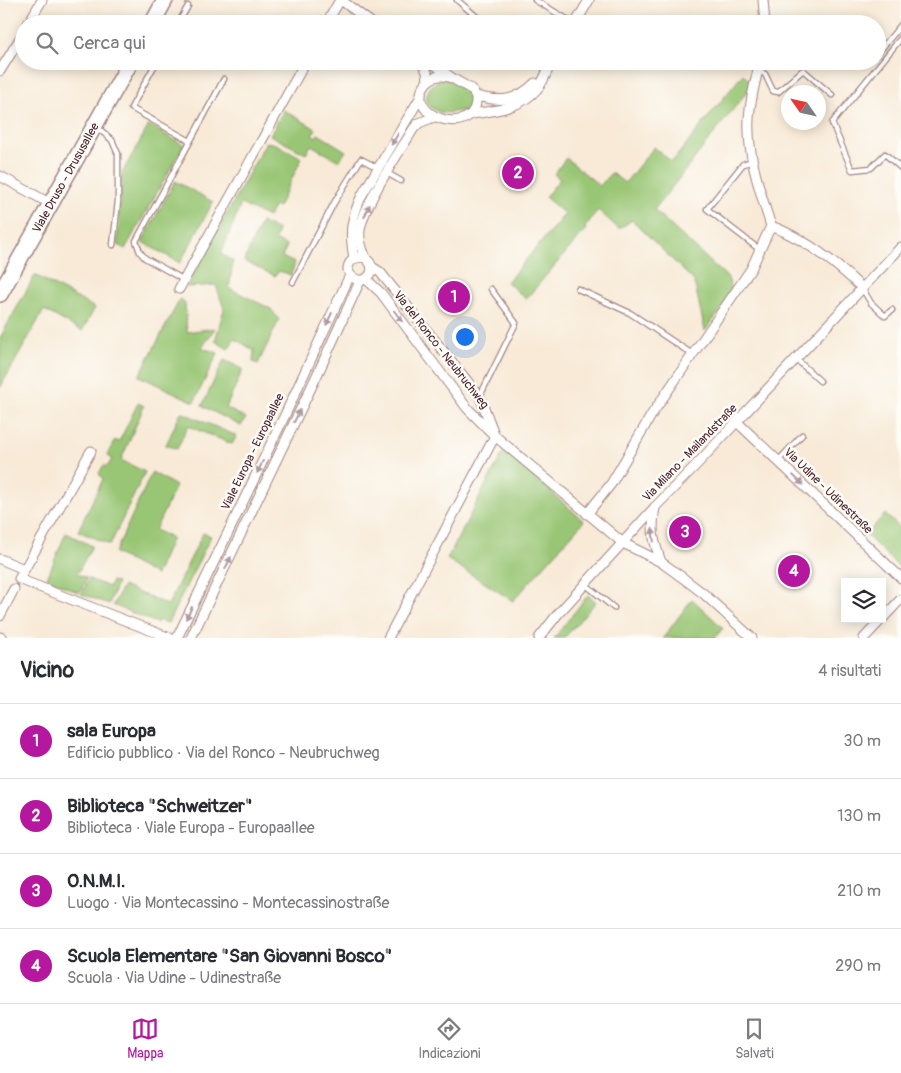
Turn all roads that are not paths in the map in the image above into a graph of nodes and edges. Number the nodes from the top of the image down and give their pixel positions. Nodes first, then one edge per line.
1 (42, 0) edge
2 (165, 0) edge
3 (340, 0) edge
4 (457, 0) edge
5 (535, 0) edge
6 (589, 0) edge
7 (763, 0) edge
8 (188, 6) dead end
9 (33, 15) edge
10 (157, 15) edge
11 (183, 15) edge
12 (331, 15) edge
13 (361, 15) edge
14 (474, 15) edge
15 (560, 15) edge
16 (580, 15) edge
17 (764, 15) edge
18 (901, 24) edge
19 (901, 38) edge
20 (886, 43) edge
21 (15, 47) edge
22 (886, 57) edge
23 (126, 70) edge
24 (152, 70) edge
25 (301, 70) edge
26 (426, 70) edge
27 (440, 70) edge
28 (547, 70) joint
29 (758, 70) edge
30 (762, 70) edge
31 (803, 70) edge
32 (803, 70) edge
33 (875, 70) edge
34 (0, 71) edge
35 (448, 77) junction
36 (224, 79) dead end
37 (428, 81) junction
38 (832, 95) dead end
39 (476, 96) junction
40 (420, 98) junction
41 (472, 114) junction
42 (434, 117) junction
43 (94, 126) junction
44 (190, 141) junction
45 (753, 161) junction
46 (378, 168) junction
47 (901, 168) edge
48 (387, 173) junction
49 (0, 176) edge
50 (401, 181) dead end
51 (51, 204) junction
52 (771, 226) junction
53 (114, 245) dead end
54 (901, 247) edge
55 (760, 250) junction
56 (354, 258) junction
57 (365, 258) junction
58 (372, 267) junction
59 (350, 275) junction
60 (184, 280) junction
61 (363, 280) junction
62 (293, 282) dead end
63 (862, 288) junction
64 (491, 289) dead end
65 (578, 289) dead end
66 (179, 290) dead end
67 (0, 294) edge
68 (892, 310) dead end
69 (692, 354) junction
70 (796, 359) junction
71 (820, 382) dead end
72 (457, 394) junction
73 (478, 395) junction
74 (474, 414) junction
75 (737, 422) junction
76 (802, 435) dead end
77 (495, 436) junction
78 (91, 451) dead end
79 (778, 461) junction
80 (656, 507) junction
81 (587, 514) junction
82 (623, 543) junction
83 (0, 559) edge
84 (660, 562) junction
85 (24, 569) junction
86 (901, 578) edge
87 (585, 584) junction
88 (14, 588) dead end
89 (901, 599) edge
90 (614, 608) dead end
91 (886, 615) edge
92 (0, 616) edge
93 (878, 623) edge
94 (170, 638) edge
95 (177, 638) edge
96 (191, 638) edge
97 (388, 638) edge
98 (539, 638) edge
99 (752, 638) edge
100 (864, 638) edge

1 - 9 street
2 - 10 main road
3 - 12 street
3 - 13 street
4 - 14 lane
5 - 15 lane
6 - 16 street
7 - 17 street
8 - 11 lane
18 - 20 lane
19 - 22 lane
21 - 34 street
23 - 43 main road, Viale Druso - Drususallee
24 - 44 lane
25 - 60 street
26 - 37 street
27 - 35 street
28 - 39 street
28 - 41 street
29 - 45 street
30 - 31 lane
32 - 38 lane
33 - 47 lane
35 - 37 street
35 - 39 street
36 - 44 lane
37 - 40 street
39 - 41 street
40 - 42 street
40 -> 46 street, Viale Europa - Europaallee
41 - 42 street
42 - 48 street
43 - 51 main road, Viale Druso - Drususallee
43 - 53 lane
44 - 60 lane
45 - 52 street
45 - 55 lane
46 - 48 lane
46 - 56 street, Viale Europa - Europaallee
46 - 62 lane
48 - 50 lane
57 -> 48 street
49 - 51 street
51 - 67 main road, Viale Druso - Drususallee
52 - 55 street
52 - 63 street
54 - 63 street, Via Milano - Mailandstraße
55 - 69 street
56 - 57 street
56 - 59 street, Viale Europa - Europaallee
57 - 58 street
58 - 61 street, Viale Europa - Europaallee
58 - 73 street, Via del Ronco - Neubruchweg
59 - 61 street
59 -> 95 street, Viale Europa - Europaallee
60 - 66 street
61 -> 72 street, Via del Ronco - Neubruchweg
96 -> 61 street, Viale Europa - Europaallee
63 - 68 lane
63 - 70 street, Via Milano - Mailandstraße
64 - 73 lane
65 - 69 lane
69 - 81 street
70 - 71 lane
70 - 75 street, Via Milano - Mailandstraße
72 - 73 street
72 - 74 street, Via del Ronco - Neubruchweg
73 - 74 street
73 - 77 street, Via del Ronco - Neubruchweg
74 - 77 street, Via del Ronco - Neubruchweg
75 - 79 street, Via Udine - Udinestraße
75 - 80 street, Via Milano - Mailandstraße
76 - 79 lane
77 - 81 street, Via del Ronco - Neubruchweg
77 - 97 street
78 - 85 street
79 -> 86 street, Via Udine - Udinestraße
80 - 82 street, Via Milano - Mailandstraße
84 -> 80 street
81 - 82 street, Via del Ronco - Neubruchweg
82 - 84 street, Via del Ronco - Neubruchweg
82 - 87 street, Via Milano - Mailandstraße
83 - 85 street
84 - 99 street, Via del Ronco - Neubruchweg
85 - 94 street
87 - 90 lane
87 - 98 street, Via Milano - Mailandstraße
88 - 92 street
89 - 91 street
93 - 100 street

